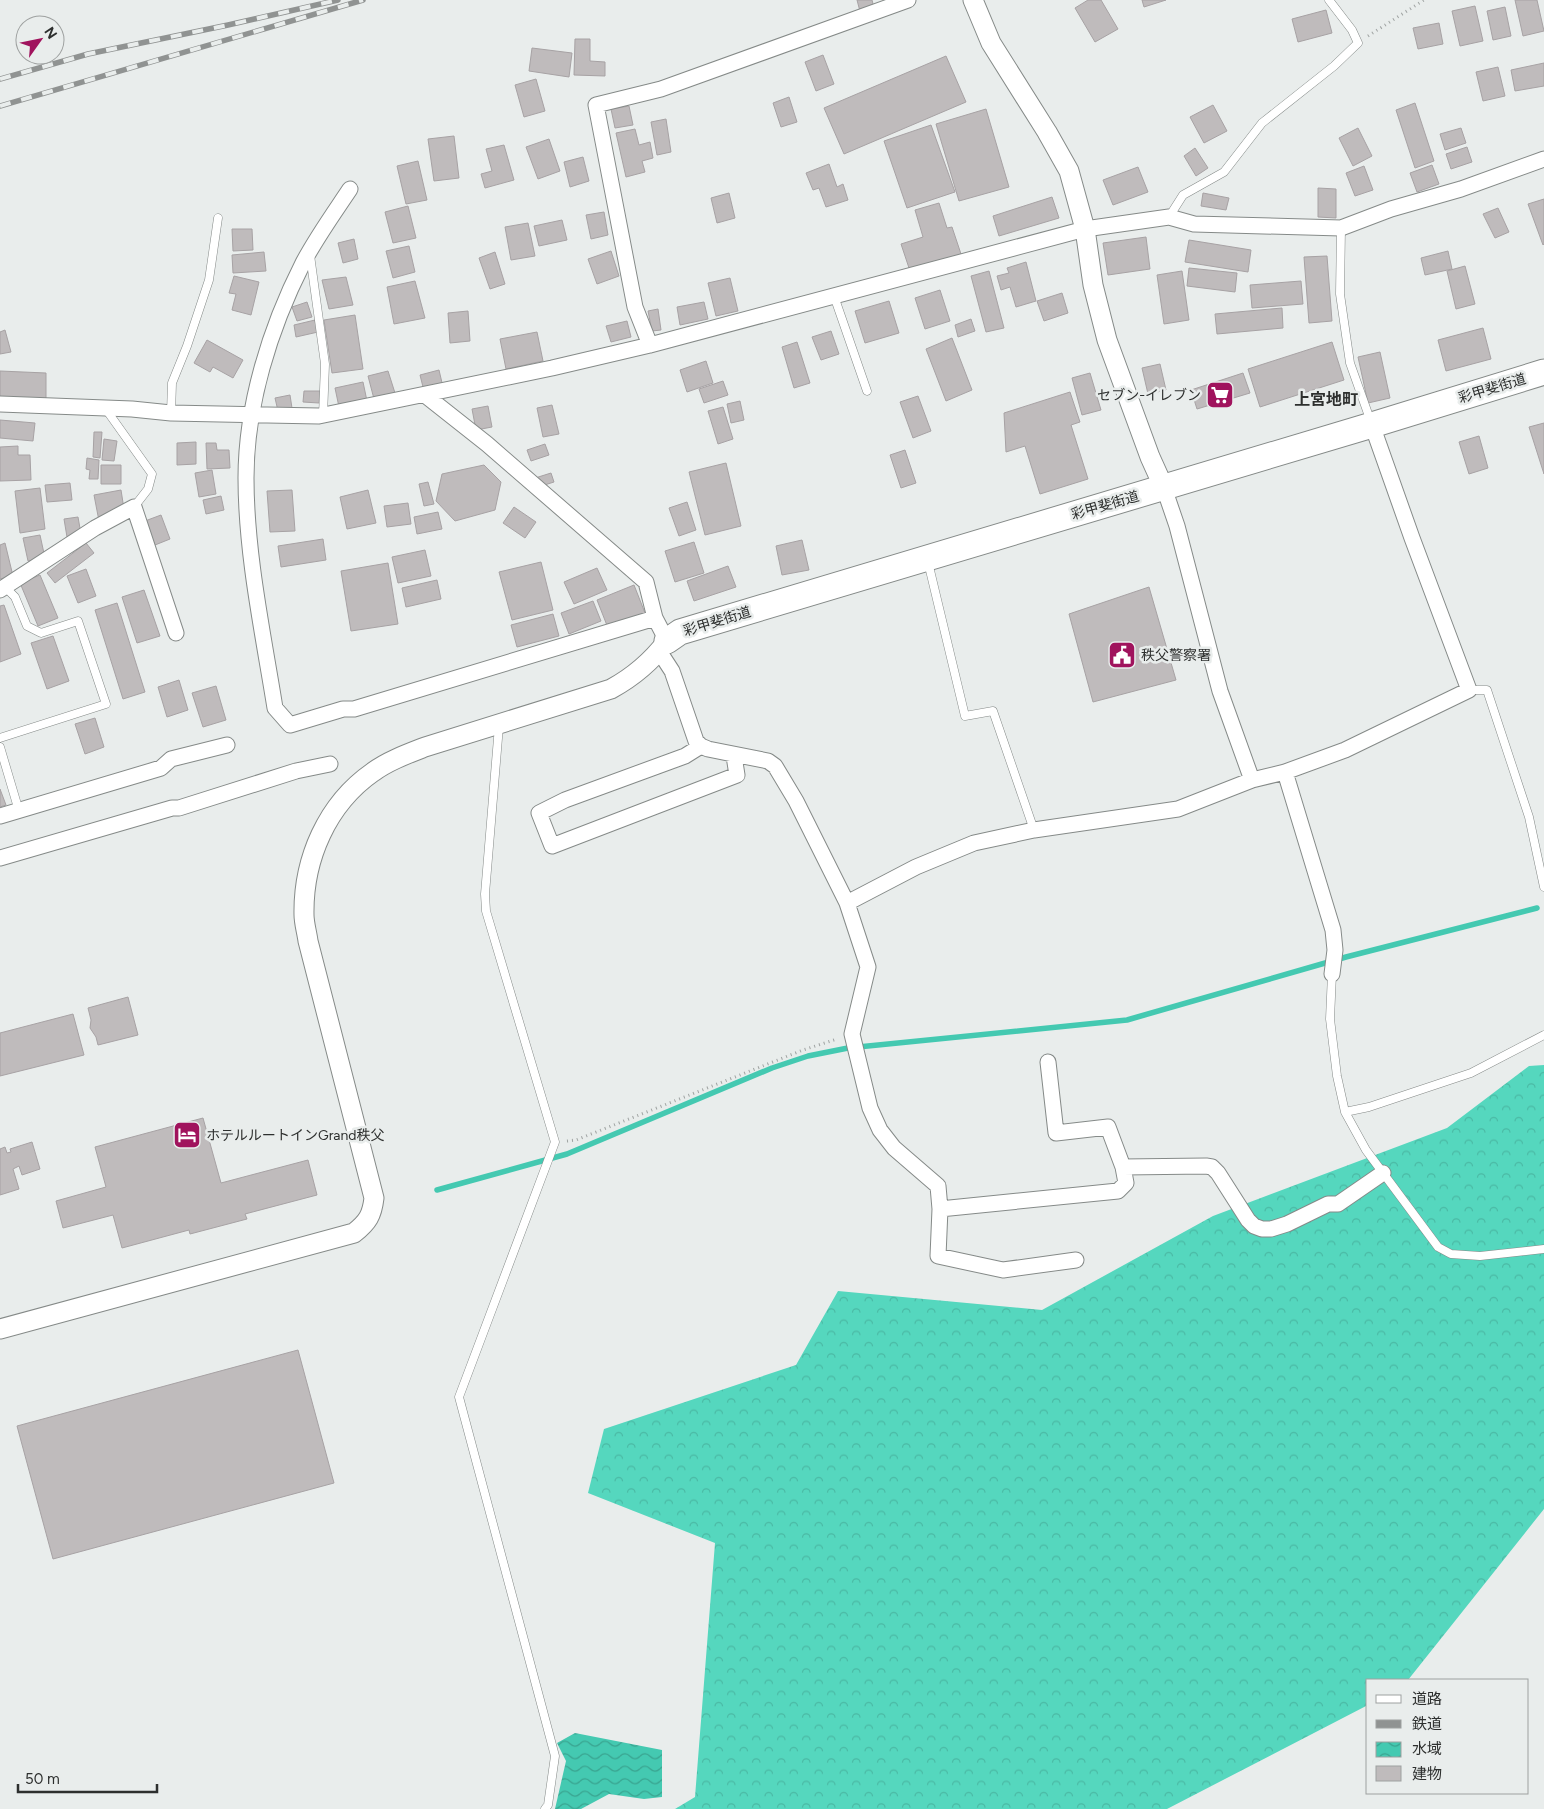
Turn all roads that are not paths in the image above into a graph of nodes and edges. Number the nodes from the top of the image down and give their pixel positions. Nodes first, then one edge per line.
1 (908, 0) edge
2 (973, 0) edge
3 (1329, 0) edge
4 (1544, 160) edge
5 (350, 189) dead end
6 (1170, 217) junction
7 (218, 218) dead end
8 (1341, 228) junction
9 (1085, 229) junction
10 (309, 253) junction
11 (834, 296) junction
12 (650, 345) junction
13 (1544, 372) edge
14 (867, 391) dead end
15 (425, 395) junction
16 (0, 404) edge
17 (105, 408) junction
18 (171, 414) junction
19 (251, 414) junction
20 (323, 416) junction
21 (1372, 425) junction
22 (1164, 488) junction
23 (134, 507) junction
24 (927, 558) junction
25 (2, 588) edge
26 (655, 618) junction
27 (176, 633) dead end
28 (663, 646) junction
29 (1469, 690) junction
30 (500, 723) junction
31 (0, 738) edge
32 (227, 745) dead end
33 (701, 746) junction
34 (0, 747) edge
35 (734, 756) junction
36 (330, 764) dead end
37 (1285, 772) junction
38 (1252, 780) junction
39 (19, 811) junction
40 (0, 816) edge
41 (1034, 830) junction
42 (0, 858) edge
43 (1544, 888) edge
44 (847, 903) junction
45 (1332, 974) joint
46 (1544, 1035) edge
47 (1048, 1062) dead end
48 (1345, 1112) junction
49 (1123, 1167) junction
50 (1383, 1174) junction
51 (940, 1209) junction
52 (1544, 1249) edge
53 (1076, 1260) dead end
54 (0, 1329) edge
55 (545, 1809) edge

1 - 12 street
2 - 9 street
3 - 6 lane
4 - 8 street
5 - 10 street
6 - 8 street
6 - 9 street
7 - 18 lane
8 - 21 lane
9 - 11 street
9 - 22 street
10 - 19 street
10 - 20 lane
11 - 12 street
11 - 14 lane
12 - 15 street
13 - 21 highway, 彩甲斐街道
15 - 20 street
15 - 26 street
16 - 17 street
17 - 18 street
17 - 23 lane
18 - 19 street
19 - 20 street
19 - 26 street
21 - 22 highway, 彩甲斐街道
21 - 29 street
22 - 24 highway, 彩甲斐街道
22 - 38 street
23 - 25 street
23 - 27 street
24 - 28 highway, 彩甲斐街道
24 - 41 lane
25 - 31 lane
26 - 28 street
28 - 30 street
28 - 33 street
29 - 37 street
29 - 43 lane
30 - 54 street
30 - 55 lane
32 - 39 street
33 - 35 street
33 - 35 street
34 - 39 lane
35 - 44 street
36 - 42 street
37 - 38 street
37 - 45 street
38 - 41 street
39 - 40 street
41 - 44 street
44 - 51 street
45 - 48 lane
46 - 48 lane
47 - 49 street
48 - 50 lane
49 - 50 street
49 - 51 street
50 - 52 lane
51 - 53 street

